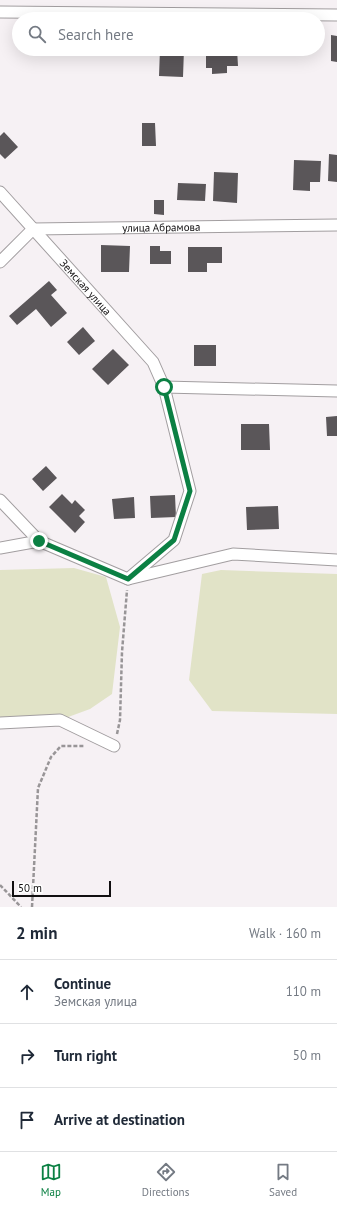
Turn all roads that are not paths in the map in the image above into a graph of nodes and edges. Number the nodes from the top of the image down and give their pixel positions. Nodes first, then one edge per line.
1 (0, 12) edge
2 (12, 12) edge
3 (325, 15) edge
4 (337, 15) edge
5 (0, 192) edge
6 (337, 225) edge
7 (33, 229) junction
8 (0, 262) edge
9 (164, 387) junction
10 (337, 391) edge
11 (0, 500) edge
12 (39, 541) junction
13 (0, 548) edge
14 (337, 560) edge
15 (128, 579) junction
16 (0, 723) edge
17 (114, 746) dead end

1 - 2 street
3 - 4 street
5 - 7 street, Земская улица
6 - 7 street, улица Абрамова
7 - 8 street
7 - 9 street, Земская улица
9 - 10 street
9 - 15 street, Земская улица
11 - 12 street
12 - 13 street
12 - 15 street
14 - 15 street
16 - 17 street

